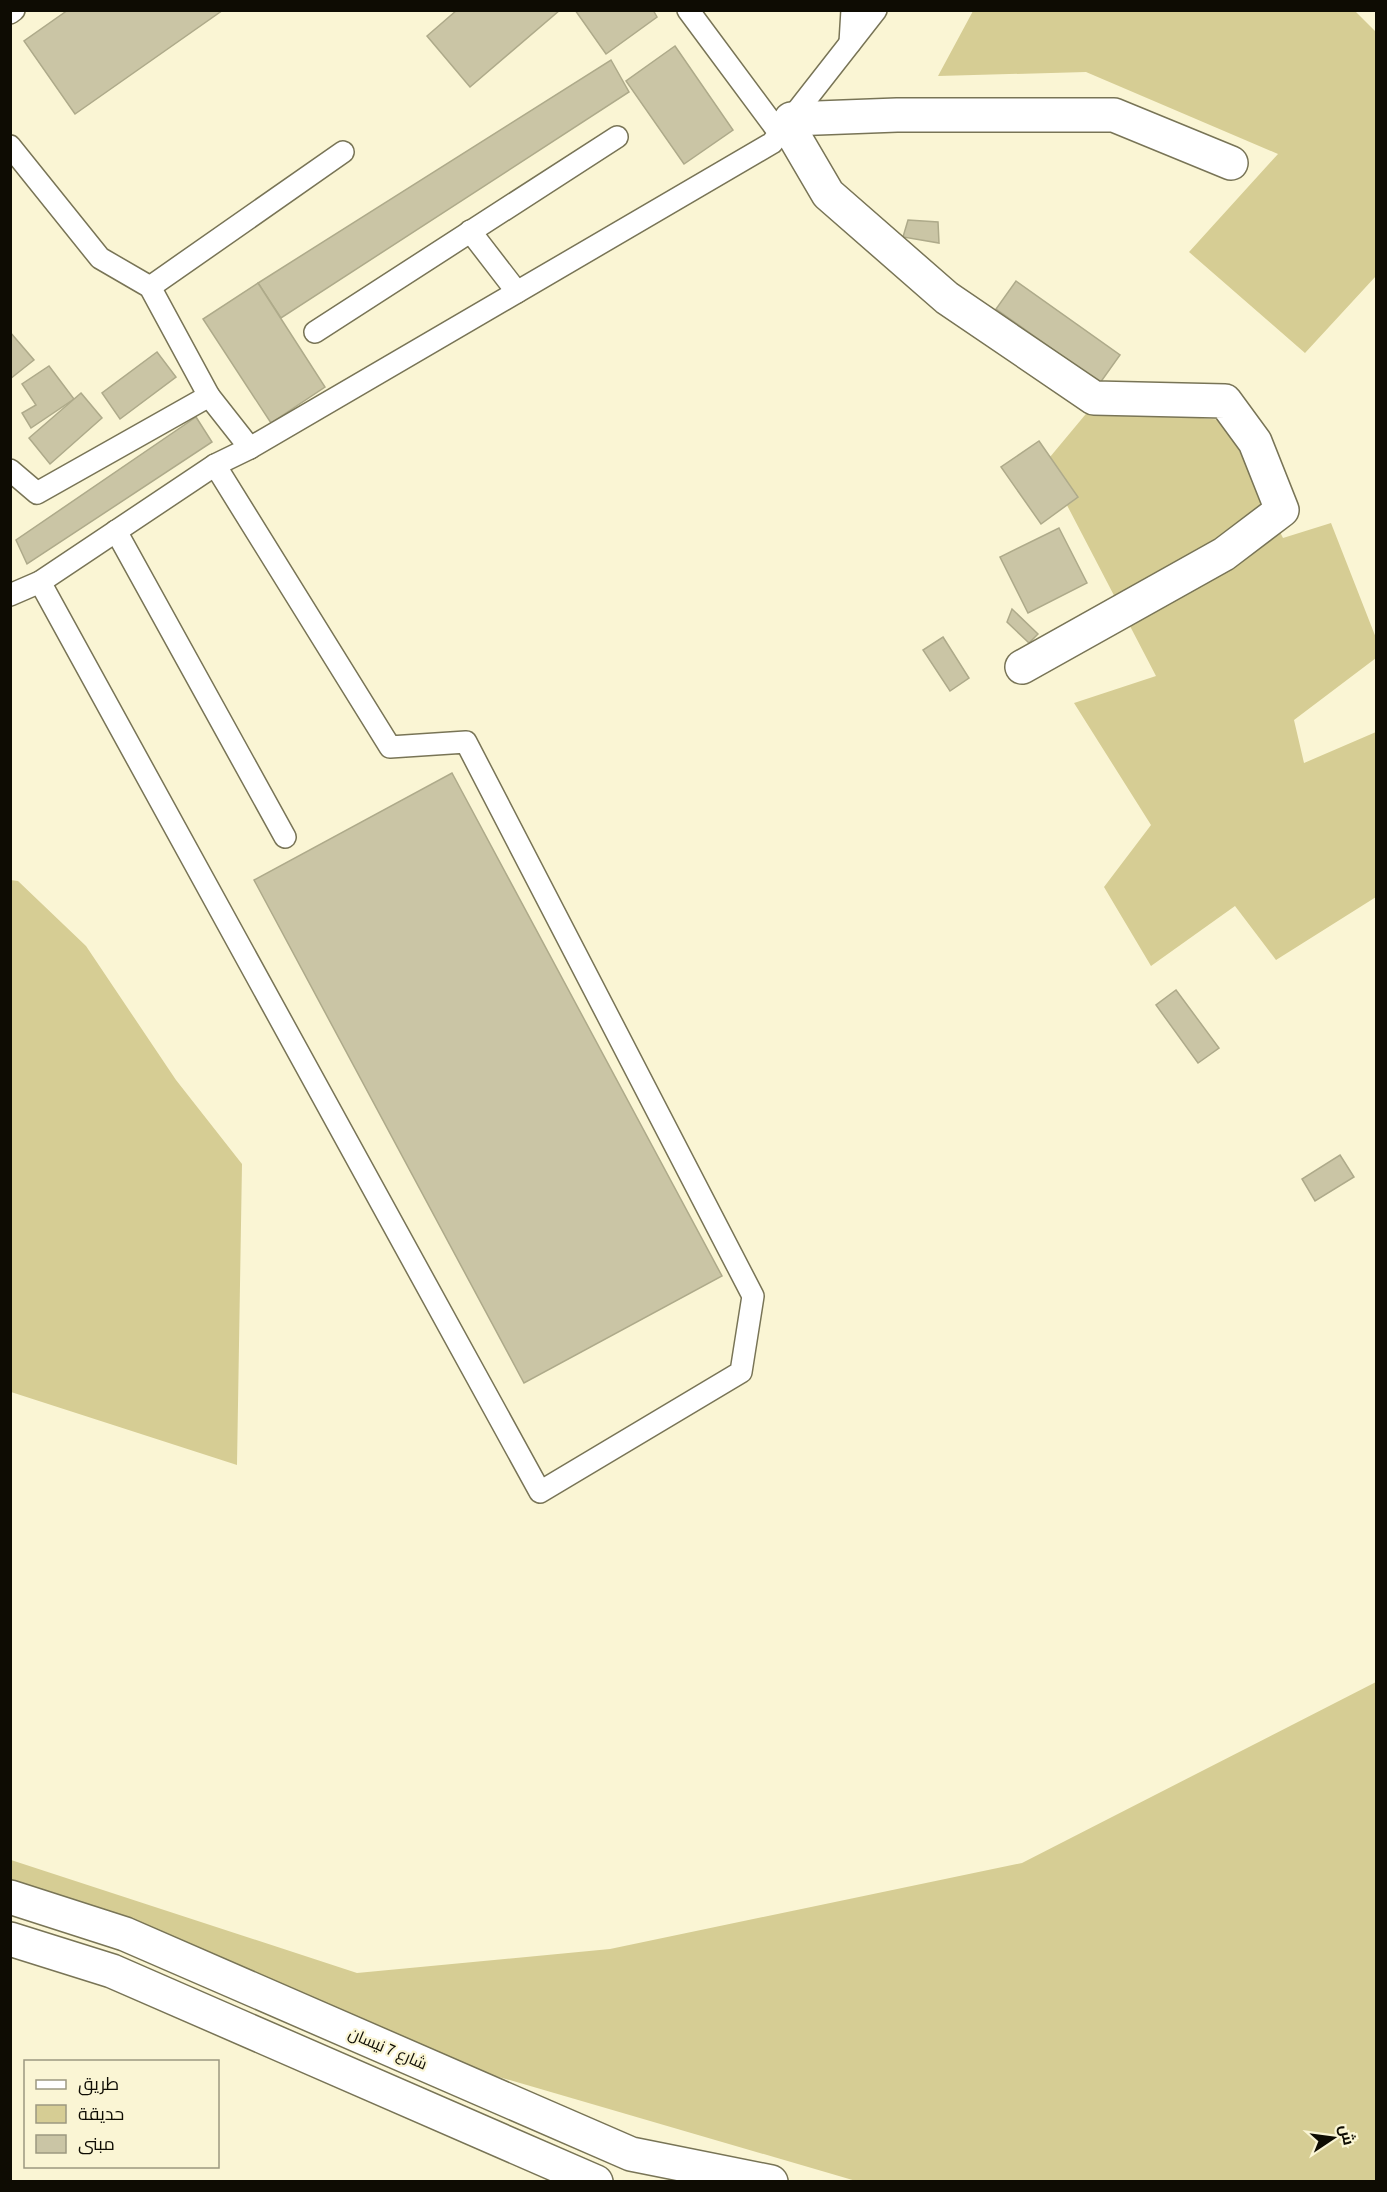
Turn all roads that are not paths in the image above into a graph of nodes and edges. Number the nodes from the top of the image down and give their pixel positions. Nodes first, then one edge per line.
1 (688, 10) edge
2 (852, 10) edge
3 (876, 10) edge
4 (850, 43) junction
5 (786, 126) junction
6 (616, 137) dead end
7 (10, 146) edge
8 (344, 152) dead end
9 (1231, 163) dead end
10 (470, 231) junction
11 (150, 287) junction
12 (517, 292) junction
13 (315, 332) dead end
14 (209, 396) junction
15 (250, 448) junction
16 (215, 465) junction
17 (10, 470) edge
18 (116, 531) junction
19 (40, 582) junction
20 (10, 595) edge
21 (1022, 667) dead end
22 (285, 837) dead end
23 (10, 1897) edge
24 (10, 1939) edge
25 (596, 2181) edge
26 (771, 2181) edge

1 - 5 lane
2 - 4 lane
3 - 4 lane
4 - 5 lane
5 - 9 main road
5 - 12 lane
5 - 21 main road
6 - 10 lane
7 - 11 lane
8 - 11 lane
10 - 12 lane
10 - 13 lane
11 - 14 lane
12 - 15 lane
14 - 15 lane
14 - 17 lane
15 - 16 lane
16 - 18 lane
16 - 19 lane
18 - 19 lane
18 - 22 lane
19 - 20 lane
23 - 26 main road, شارع 7 نيسان
24 - 25 main road

